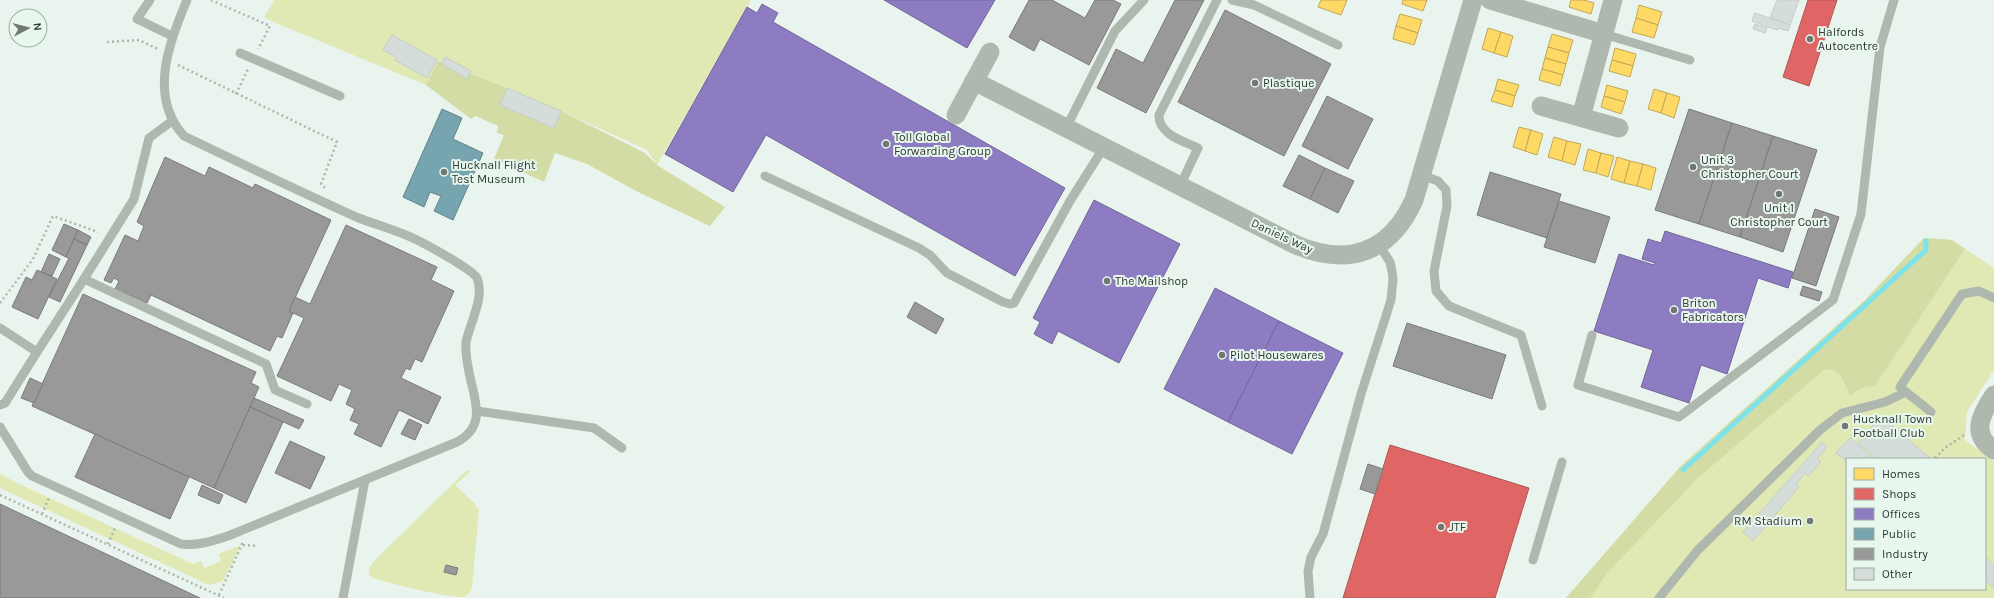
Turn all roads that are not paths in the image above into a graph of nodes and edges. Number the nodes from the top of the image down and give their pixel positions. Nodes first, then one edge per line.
1 (150, 0) edge
2 (187, 0) edge
3 (1144, 0) edge
4 (1217, 0) edge
5 (1232, 0) edge
6 (1473, 0) edge
7 (1490, 0) edge
8 (1614, 0) edge
9 (1894, 0) edge
10 (1604, 34) junction
11 (172, 36) junction
12 (1338, 45) dead end
13 (990, 52) dead end
14 (240, 53) dead end
15 (1690, 60) dead end
16 (974, 81) junction
17 (340, 96) dead end
18 (1541, 106) dead end
19 (956, 114) dead end
20 (1581, 117) junction
21 (172, 121) junction
22 (1066, 128) junction
23 (1619, 128) dead end
24 (1104, 147) junction
25 (1421, 175) junction
26 (765, 176) dead end
27 (1180, 186) junction
28 (1379, 245) junction
29 (84, 279) junction
30 (1994, 298) edge
31 (2, 333) edge
32 (1592, 334) dead end
33 (37, 352) junction
34 (1906, 392) junction
35 (1994, 395) edge
36 (306, 404) dead end
37 (0, 405) edge
38 (1542, 406) dead end
39 (477, 411) junction
40 (1931, 412) dead end
41 (0, 427) edge
42 (622, 448) dead end
43 (1994, 450) edge
44 (1562, 462) dead end
45 (365, 480) junction
46 (1532, 560) dead end
47 (343, 598) edge
48 (1310, 598) edge
49 (1659, 598) edge

1 - 11 lane
2 - 11 lane
3 - 22 lane
4 - 27 lane
5 - 12 lane
6 - 25 street, Daniels Way
7 - 10 street
8 - 10 street
9 - 32 lane
10 - 15 lane
10 - 20 street
11 - 21 lane
13 - 16 street
14 - 17 lane
16 - 19 street
16 - 22 street, Daniels Way
18 - 20 street
20 - 23 street
21 - 29 lane
21 - 39 lane
22 - 24 street, Daniels Way
24 - 26 lane
24 - 27 street, Daniels Way
25 - 28 street, Daniels Way
25 - 38 lane
27 - 28 street, Daniels Way
28 - 48 lane
29 - 33 lane
29 - 36 lane
30 - 34 lane
31 - 33 lane
33 - 37 lane
34 - 40 lane
34 - 49 lane
35 - 43 street
39 - 42 lane
39 - 45 lane
41 - 45 lane
44 - 46 lane
45 - 47 lane

